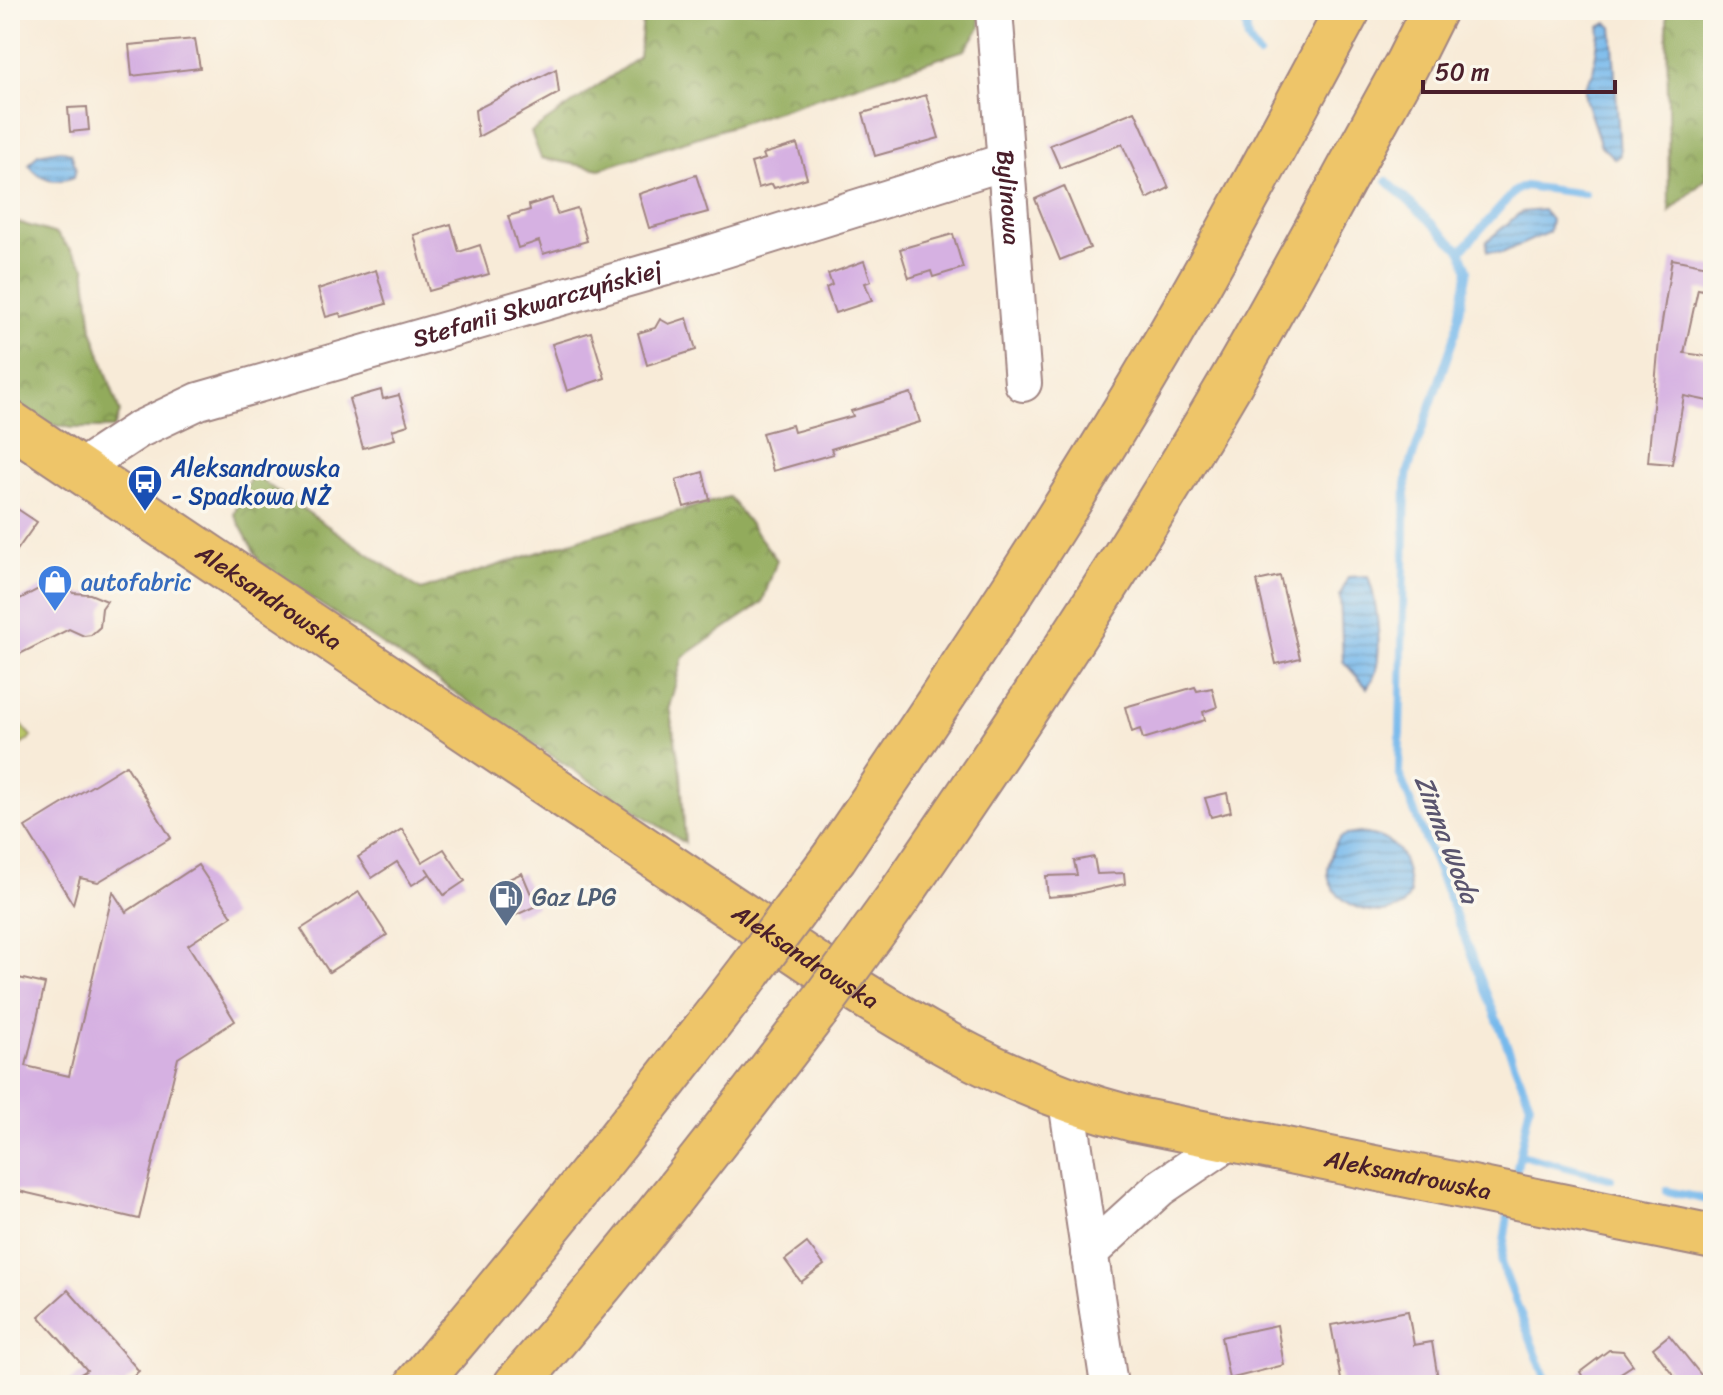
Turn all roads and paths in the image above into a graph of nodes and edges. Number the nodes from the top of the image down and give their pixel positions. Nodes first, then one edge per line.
1 (994, 10) edge
2 (1348, 10) edge
3 (1434, 10) edge
4 (1004, 162) junction
5 (1023, 383) dead end
6 (12, 427) edge
7 (79, 469) junction
8 (1067, 1101) junction
9 (1231, 1140) junction
10 (1713, 1237) edge
11 (1089, 1253) junction
12 (417, 1385) edge
13 (516, 1385) edge
14 (1109, 1385) edge

1 - 4 street, Bylinowa
2 - 12 main road, bridge
3 - 13 main road, bridge
4 - 5 street, Bylinowa
4 - 7 street, Stefanii Skwarczyńskiej
6 - 7 main road, Aleksandrowska
7 - 8 main road, Aleksandrowska
8 - 9 main road, Aleksandrowska
8 - 11 street
9 - 10 main road, Aleksandrowska
9 - 11 street
11 - 14 street

